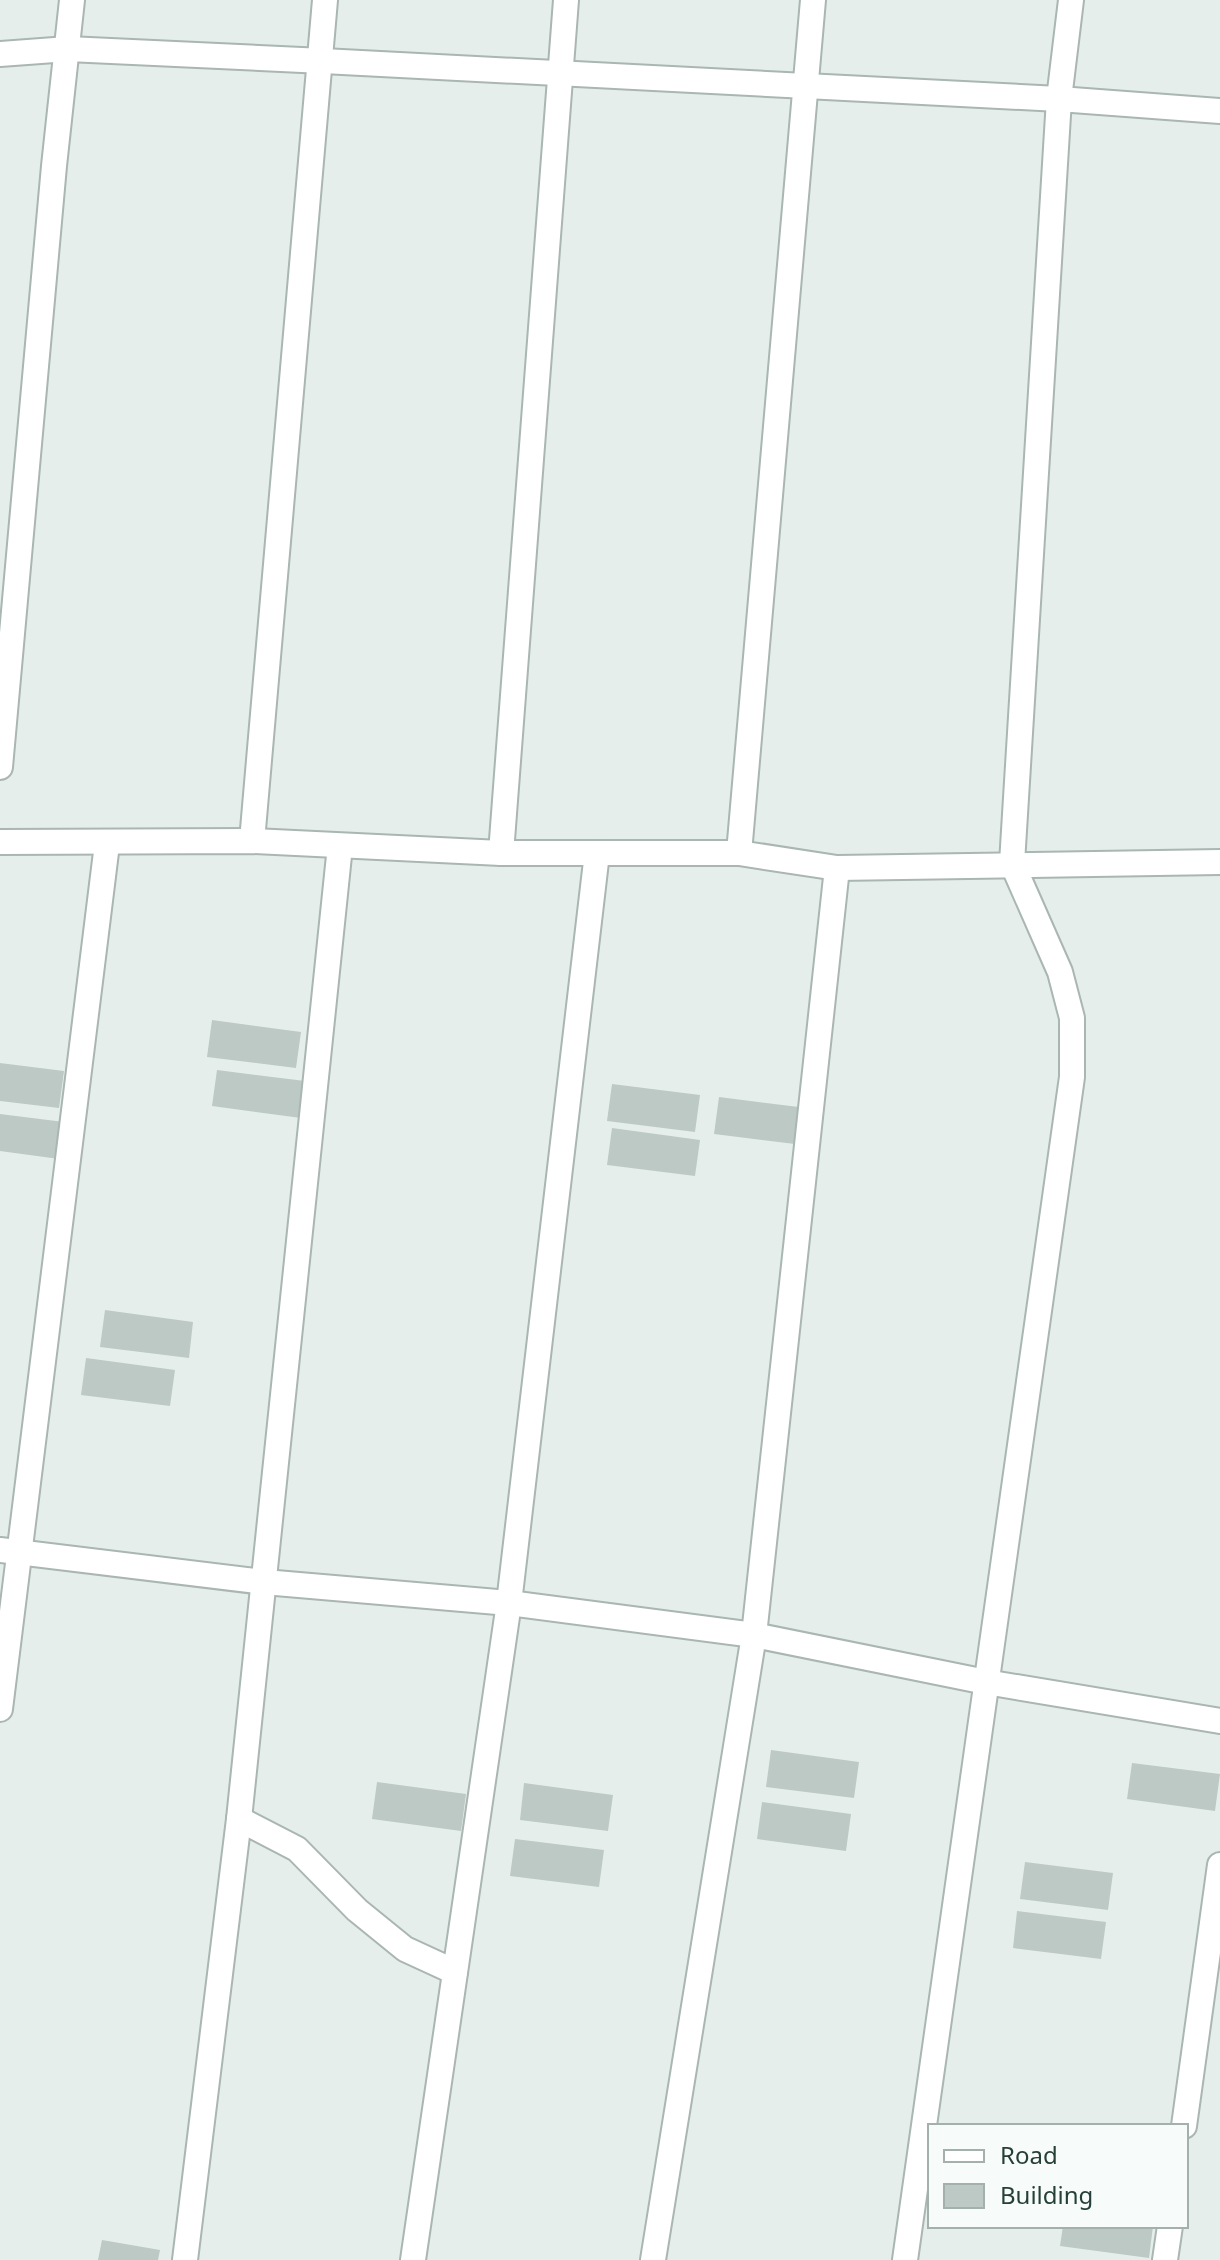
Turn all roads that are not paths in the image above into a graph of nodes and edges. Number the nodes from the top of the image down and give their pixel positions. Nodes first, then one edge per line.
1 (72, 0) edge
2 (325, 0) edge
3 (566, 0) edge
4 (813, 0) edge
5 (1071, 0) edge
6 (68, 49) junction
7 (0, 54) edge
8 (323, 61) junction
9 (559, 73) junction
10 (805, 86) junction
11 (1059, 99) junction
12 (1220, 111) edge
13 (0, 767) edge
14 (252, 841) junction
15 (0, 842) edge
16 (107, 844) junction
17 (340, 846) junction
18 (501, 853) junction
19 (597, 853) junction
20 (739, 853) junction
21 (1220, 862) edge
22 (1012, 863) junction
23 (837, 868) junction
24 (10, 1552) edge
25 (264, 1582) junction
26 (509, 1603) junction
27 (754, 1635) junction
28 (986, 1682) junction
29 (0, 1709) edge
30 (1220, 1721) edge
31 (239, 1819) junction
32 (1220, 1865) edge
33 (455, 1972) junction
34 (1184, 2124) edge
35 (1170, 2228) edge
36 (185, 2260) edge
37 (413, 2260) edge
38 (653, 2260) edge
39 (905, 2260) edge
40 (1165, 2260) edge

1 - 6 street
2 - 8 street
3 - 9 street
4 - 10 street
5 - 11 street
6 - 7 street
6 - 8 street
6 - 13 street
8 - 9 street
8 - 14 street
9 - 10 street
9 - 18 street
10 - 11 street
10 - 20 street
11 - 12 street
11 - 22 street
14 - 16 street
14 - 17 street
15 - 16 street
16 - 24 street
17 - 18 street
17 - 25 street
18 - 19 street
19 - 20 street
19 - 26 street
20 - 23 street
21 - 22 street
22 - 23 street
22 - 28 street
23 - 27 street
24 - 25 street
24 - 29 street
25 - 26 street
25 - 31 street
26 - 27 street
26 - 33 street
27 - 28 street
27 - 38 street
28 - 30 street
28 - 39 street
31 - 33 street
31 - 36 street
32 - 34 street
33 - 37 street
35 - 40 street

